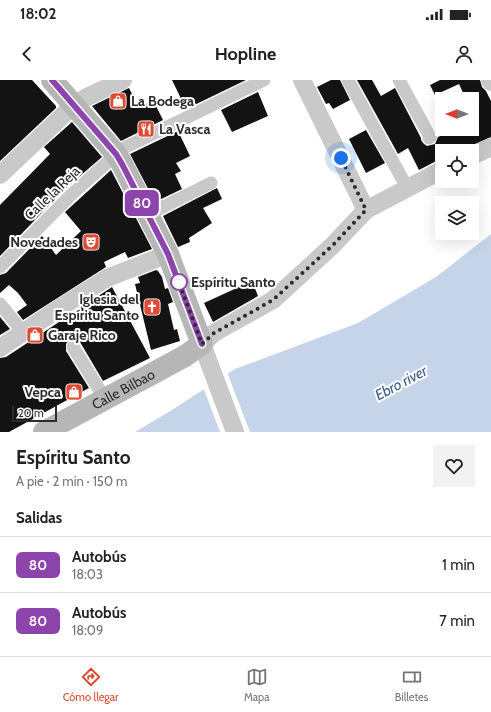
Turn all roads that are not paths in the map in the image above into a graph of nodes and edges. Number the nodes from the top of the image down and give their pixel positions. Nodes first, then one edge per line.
1 (52, 80) edge
2 (123, 80) edge
3 (264, 80) edge
4 (302, 80) edge
5 (348, 80) edge
6 (399, 80) edge
7 (74, 105) junction
8 (429, 138) dead end
9 (491, 147) edge
10 (122, 149) dead end
11 (479, 153) edge
12 (111, 158) dead end
13 (435, 174) edge
14 (0, 175) edge
15 (404, 182) dead end
16 (211, 183) dead end
17 (366, 210) junction
18 (154, 212) dead end
19 (168, 254) junction
20 (0, 267) edge
21 (0, 304) edge
22 (23, 332) junction
23 (202, 344) junction
24 (73, 347) dead end
25 (0, 348) edge
26 (105, 399) junction
27 (44, 432) edge
28 (235, 432) edge

1 - 7 main road
2 - 7 street
3 - 10 street
4 - 17 street
5 - 15 street
6 - 8 street
7 - 14 street
7 - 19 main road
9 - 11 street
12 - 20 street, Calle la Reja
13 - 17 street
16 - 18 street
17 - 23 street
19 - 22 street
19 - 23 main road
21 - 22 street
22 - 25 street
23 - 26 main road, Calle Bilbao
23 - 28 street
24 - 26 street
26 - 27 main road, Calle Bilbao

